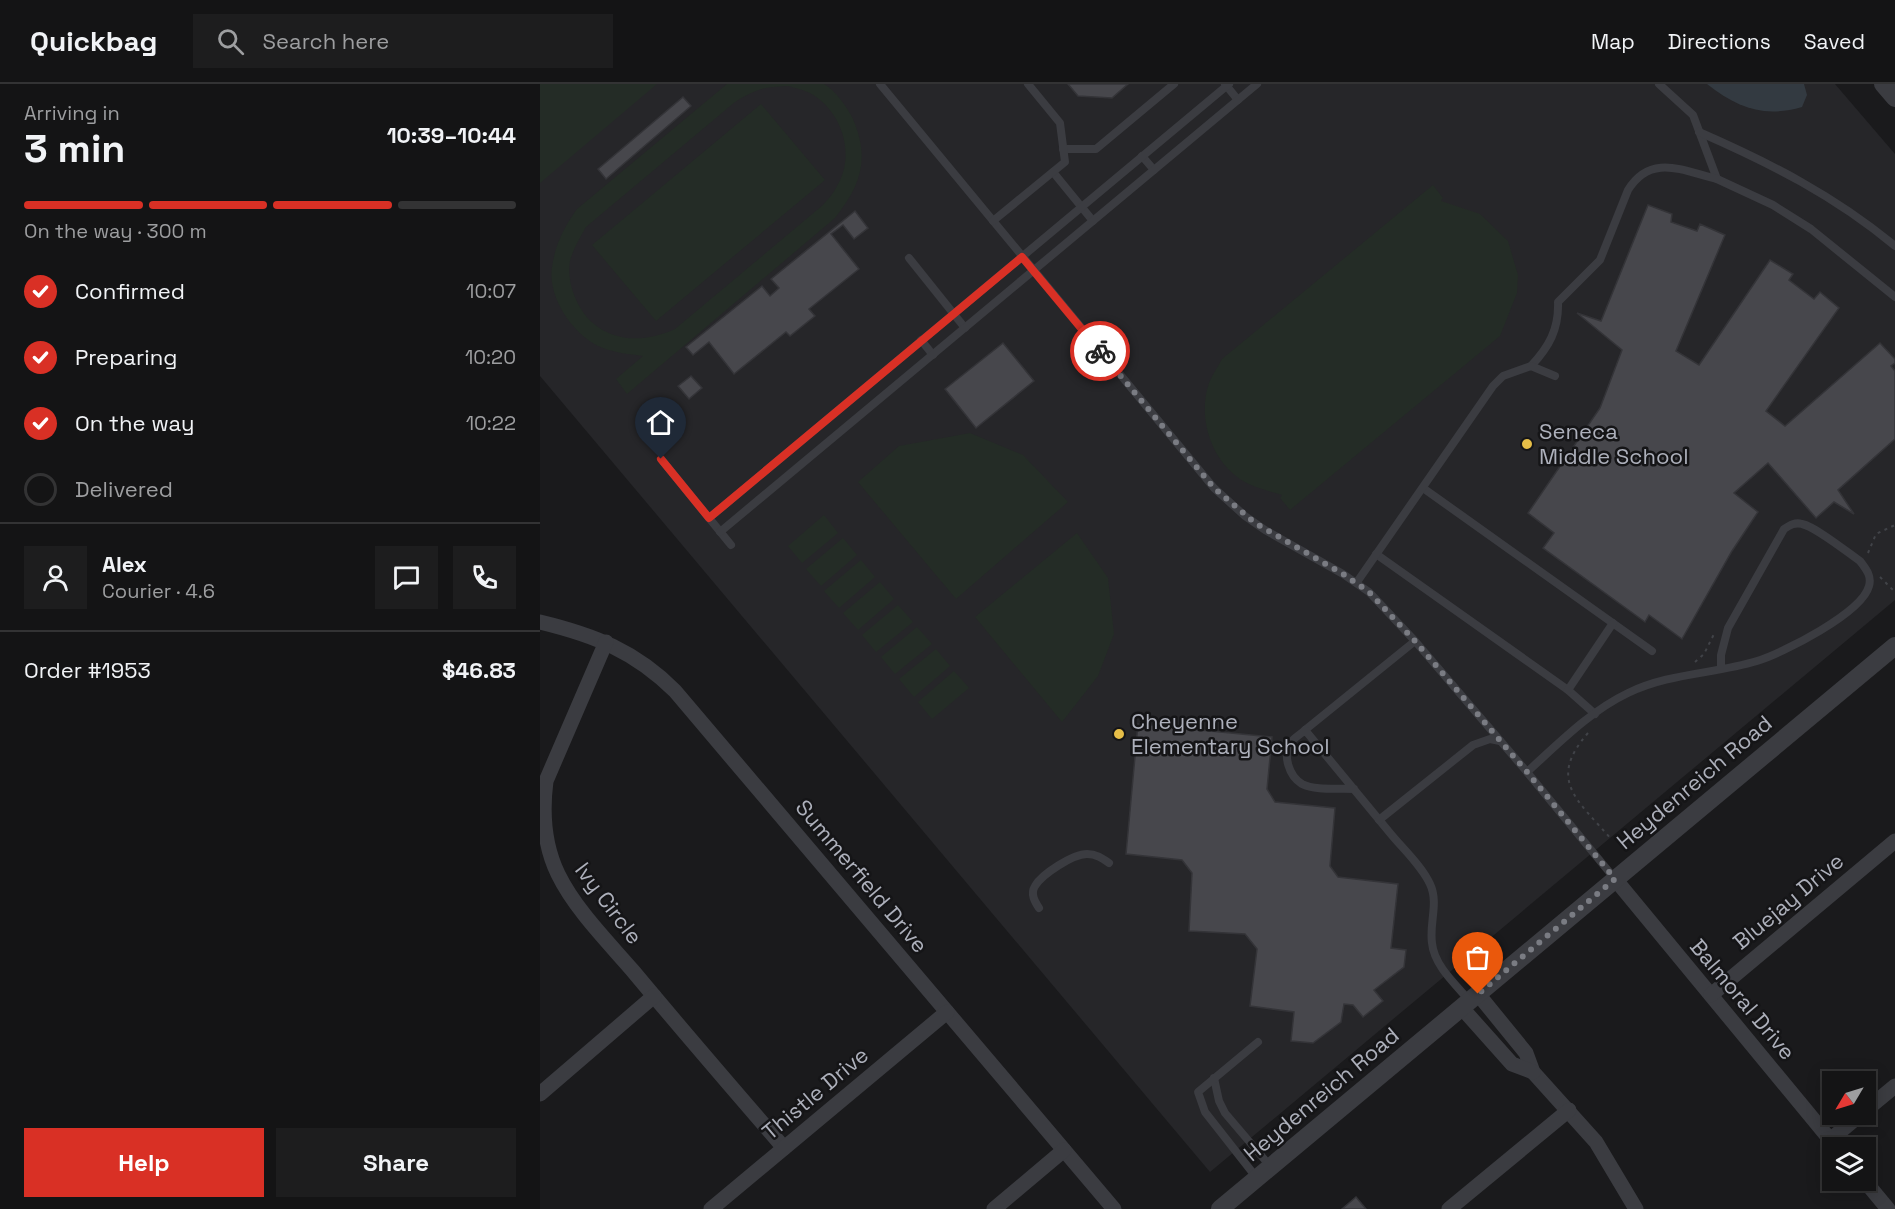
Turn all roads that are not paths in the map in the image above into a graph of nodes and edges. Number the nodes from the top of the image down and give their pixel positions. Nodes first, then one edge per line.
1 (880, 84) edge
2 (1028, 84) edge
3 (1174, 84) edge
4 (1257, 84) edge
5 (1659, 84) edge
6 (1883, 84) edge
7 (1227, 85) edge
8 (1895, 98) edge
9 (1238, 100) junction
10 (1699, 132) junction
11 (1063, 149) junction
12 (1143, 156) junction
13 (1154, 170) junction
14 (1053, 172) junction
15 (1717, 179) junction
16 (1081, 206) junction
17 (993, 221) junction
18 (1093, 221) junction
19 (1895, 246) edge
20 (1022, 257) junction
21 (909, 258) dead end
22 (1034, 271) junction
23 (1895, 297) edge
24 (954, 314) junction
25 (965, 328) junction
26 (921, 340) junction
27 (933, 355) junction
28 (1531, 366) junction
29 (1555, 376) dead end
30 (661, 459) dead end
31 (1423, 488) junction
32 (709, 518) junction
33 (720, 532) junction
34 (731, 545) dead end
35 (1376, 554) junction
36 (1357, 582) junction
37 (540, 622) edge
38 (1613, 623) junction
39 (1415, 641) junction
40 (606, 642) junction
41 (1895, 646) edge
42 (1652, 651) dead end
43 (1721, 668) junction
44 (1568, 690) junction
45 (1595, 714) junction
46 (1305, 730) junction
47 (1500, 741) junction
48 (1527, 772) junction
49 (1353, 789) junction
50 (1379, 820) junction
51 (1895, 841) edge
52 (1109, 863) dead end
53 (1615, 879) junction
54 (1039, 908) dead end
55 (1711, 995) junction
56 (654, 996) junction
57 (1470, 1001) junction
58 (947, 1012) junction
59 (1258, 1042) dead end
60 (1214, 1078) junction
61 (1895, 1086) edge
62 (540, 1094) edge
63 (1876, 1102) edge
64 (1569, 1110) junction
65 (1851, 1125) edge
66 (1828, 1137) edge
67 (1840, 1137) edge
68 (784, 1148) junction
69 (1064, 1150) junction
70 (1264, 1173) junction
71 (1873, 1191) edge
72 (711, 1209) edge
73 (994, 1209) edge
74 (1114, 1209) edge
75 (1220, 1209) edge
76 (1449, 1209) edge
77 (1636, 1209) edge
78 (1888, 1209) edge

1 - 17 lane
2 - 11 lane
3 - 11 lane
4 - 9 lane
5 - 10 lane
6 - 8 street
7 - 9 lane
7 - 12 lane
9 - 13 lane
10 - 15 lane
10 - 19 lane
11 - 14 lane
12 - 13 lane
12 - 16 lane
13 - 18 lane
14 - 16 lane
14 - 17 lane
15 - 23 lane
15 - 28 lane
16 - 18 lane
16 - 20 lane
17 - 20 lane
18 - 22 lane
20 - 22 lane
20 - 24 lane
21 - 24 lane
22 - 25 lane
22 - 36 lane
24 - 25 lane
24 - 26 lane
25 - 27 lane
26 - 27 lane
26 - 32 lane
27 - 33 lane
28 - 29 lane
28 - 31 lane
30 - 32 lane
31 - 35 lane
31 - 38 lane
32 - 33 lane
33 - 34 lane
35 - 36 lane
35 - 44 lane
36 - 39 lane
37 - 40 street, Summerfield Drive
38 - 42 lane
38 - 44 lane
39 - 46 lane
39 - 47 lane
40 - 56 street, Ivy Circle
40 - 58 street, Summerfield Drive
41 - 53 street, Heydenreich Road
43 - 43 lane
43 - 45 lane
44 - 45 lane
45 - 48 lane
46 - 49 lane
46 - 49 lane
47 - 48 lane
47 - 50 lane
48 - 53 lane
49 - 50 lane
50 - 57 lane
51 - 55 street, Bluejay Drive
52 - 54 lane
53 - 55 street, Balmoral Drive
53 - 57 street, Heydenreich Road
55 - 66 street, Balmoral Drive
56 - 62 street
56 - 68 street, Ivy Circle
57 - 64 street
57 - 70 street, Heydenreich Road
58 - 68 street, Thistle Drive
58 - 69 street, Summerfield Drive
59 - 60 lane
60 - 70 lane
60 - 70 lane
61 - 63 street
64 - 76 street
64 - 77 street
65 - 67 street
68 - 72 street, Thistle Drive
69 - 73 street
69 - 74 street, Summerfield Drive
70 - 75 street, Heydenreich Road
71 - 78 street

